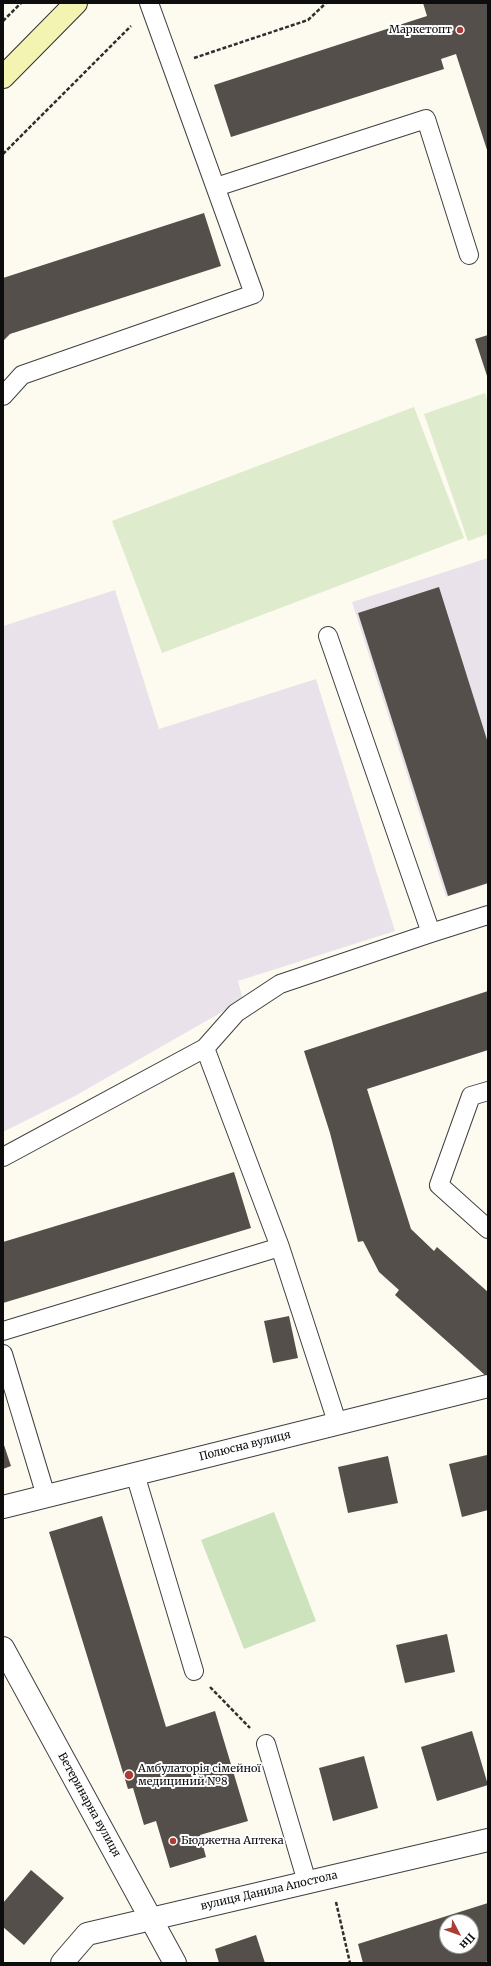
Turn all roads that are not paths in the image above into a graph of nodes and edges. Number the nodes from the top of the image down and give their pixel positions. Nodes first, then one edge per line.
1 (76, 3) edge
2 (149, 5) edge
3 (3, 77) edge
4 (216, 187) junction
5 (469, 255) dead end
6 (3, 396) edge
7 (328, 636) dead end
8 (488, 915) edge
9 (431, 933) junction
10 (205, 1048) junction
11 (488, 1091) edge
12 (3, 1157) edge
13 (488, 1229) edge
14 (280, 1247) junction
15 (3, 1331) edge
16 (3, 1354) edge
17 (488, 1386) edge
18 (337, 1422) junction
19 (135, 1474) junction
20 (46, 1496) junction
21 (3, 1507) edge
22 (3, 1648) edge
23 (194, 1671) road end
24 (266, 1744) road end
25 (488, 1840) edge
26 (307, 1882) junction
27 (151, 1918) junction
28 (62, 1963) edge
29 (175, 1963) edge

1 - 3 main road
2 - 4 lane
4 - 5 lane
4 - 6 lane
7 - 9 lane
8 - 9 lane
9 - 10 lane
10 - 12 lane
10 - 14 lane
11 - 13 lane
14 - 15 lane
14 - 18 lane
16 - 20 lane
17 - 18 street, Полюсна вулиця
18 - 19 street, Полюсна вулиця
19 - 20 street, Полюсна вулиця
19 - 23 lane
20 - 21 street, Полюсна вулиця
22 - 27 street, Ветеринарна вулиця
24 - 26 lane
25 - 26 street, вулиця Данила Апостола
26 - 27 street, вулиця Данила Апостола
27 - 28 street, вулиця Данила Апостола
27 - 29 street, Ветеринарна вулиця

